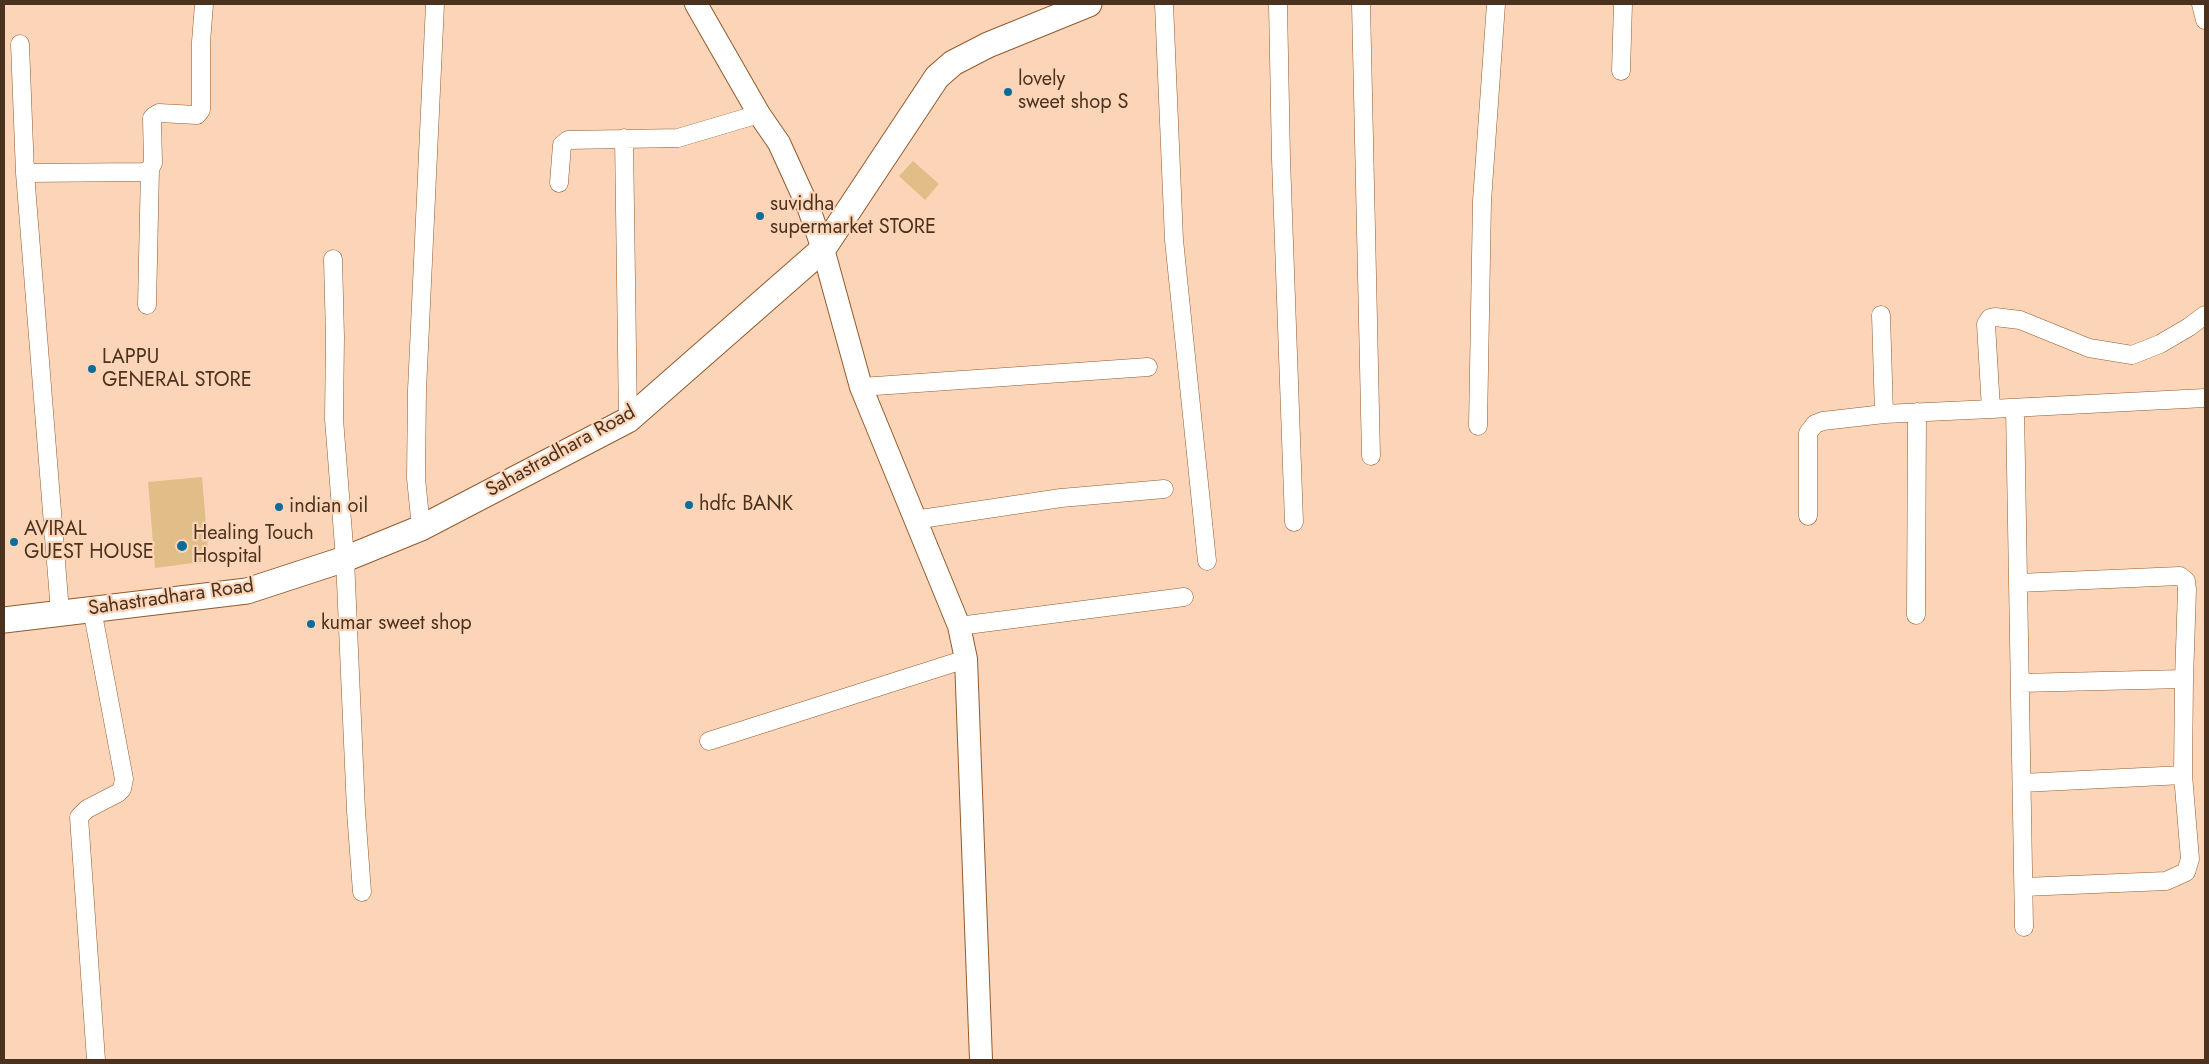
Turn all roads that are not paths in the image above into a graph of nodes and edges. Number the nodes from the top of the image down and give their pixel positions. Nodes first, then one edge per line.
1 (204, 4) edge
2 (435, 4) edge
3 (696, 4) edge
4 (1089, 4) edge
5 (1164, 4) edge
6 (1278, 4) edge
7 (1361, 4) edge
8 (1496, 4) edge
9 (1623, 4) edge
10 (2201, 4) edge
11 (2205, 20) edge
12 (20, 44) dead end
13 (1621, 72) dead end
14 (759, 114) junction
15 (624, 138) junction
16 (150, 169) junction
17 (26, 174) junction
18 (559, 183) dead end
19 (822, 249) junction
20 (333, 259) dead end
21 (147, 305) dead end
22 (1881, 315) dead end
23 (2205, 315) edge
24 (1148, 367) dead end
25 (860, 387) junction
26 (2205, 398) edge
27 (2015, 408) junction
28 (1991, 409) junction
29 (1917, 412) junction
30 (1884, 414) junction
31 (628, 420) junction
32 (1478, 426) dead end
33 (1371, 456) dead end
34 (1164, 489) dead end
35 (1808, 516) dead end
36 (914, 520) junction
37 (1294, 522) dead end
38 (421, 528) junction
39 (345, 559) junction
40 (1207, 561) dead end
41 (2018, 583) junction
42 (1184, 597) dead end
43 (92, 609) junction
44 (60, 612) junction
45 (1916, 615) dead end
46 (4, 620) edge
47 (959, 626) junction
48 (966, 659) junction
49 (2184, 679) junction
50 (2020, 683) junction
51 (709, 741) dead end
52 (2183, 775) junction
53 (2022, 783) junction
54 (2024, 887) junction
55 (362, 892) dead end
56 (2024, 927) dead end
57 (96, 1060) edge
58 (981, 1060) edge

1 - 16 street
2 - 38 street
3 - 14 street
4 - 19 main road, Sahastradhara Road
5 - 40 street
6 - 37 street
7 - 33 street
8 - 32 street
9 - 13 street
10 - 11 street
12 - 17 street
14 - 15 street
14 - 19 street
15 - 18 street
15 - 31 street
16 - 17 street
16 - 21 street
17 - 44 street
19 - 25 street
19 - 31 main road, Sahastradhara Road
20 - 39 street
22 - 30 street
23 - 28 street
24 - 25 street
25 - 36 street
26 - 27 street
27 - 28 street
27 - 41 street
28 - 29 street
29 - 30 street
29 - 45 street
30 - 35 street
31 - 38 main road, Sahastradhara Road
34 - 36 street
36 - 47 street
38 - 39 main road, Sahastradhara Road
39 - 43 main road, Sahastradhara Road
39 - 55 street
41 - 49 street
41 - 50 street
42 - 47 street
43 - 44 main road, Sahastradhara Road
43 - 57 street
44 - 46 main road, Sahastradhara Road
47 - 48 street
48 - 51 street
48 - 58 street
49 - 50 street
49 - 52 street
50 - 53 street
52 - 53 street
52 - 54 street
53 - 54 street
54 - 56 street

